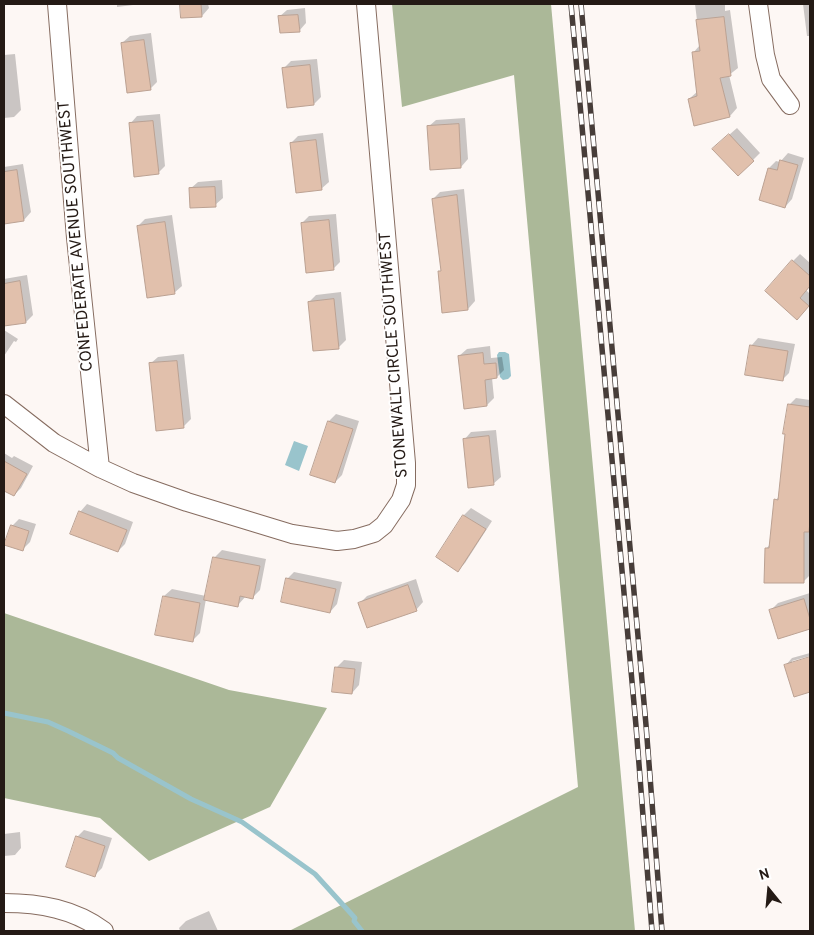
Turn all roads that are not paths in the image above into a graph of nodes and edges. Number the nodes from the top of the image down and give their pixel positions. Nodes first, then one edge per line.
1 (57, 4) edge
2 (366, 4) edge
3 (758, 4) edge
4 (790, 105) dead end
5 (4, 404) edge
6 (100, 468) junction
7 (4, 903) edge
8 (104, 931) edge

1 - 6 street, CONFEDERATE AVENUE SOUTHWEST
2 - 6 street, STONEWALL CIRCLE SOUTHWEST
3 - 4 street
5 - 6 street, STONEWALL CIRCLE SOUTHWEST
7 - 8 street

